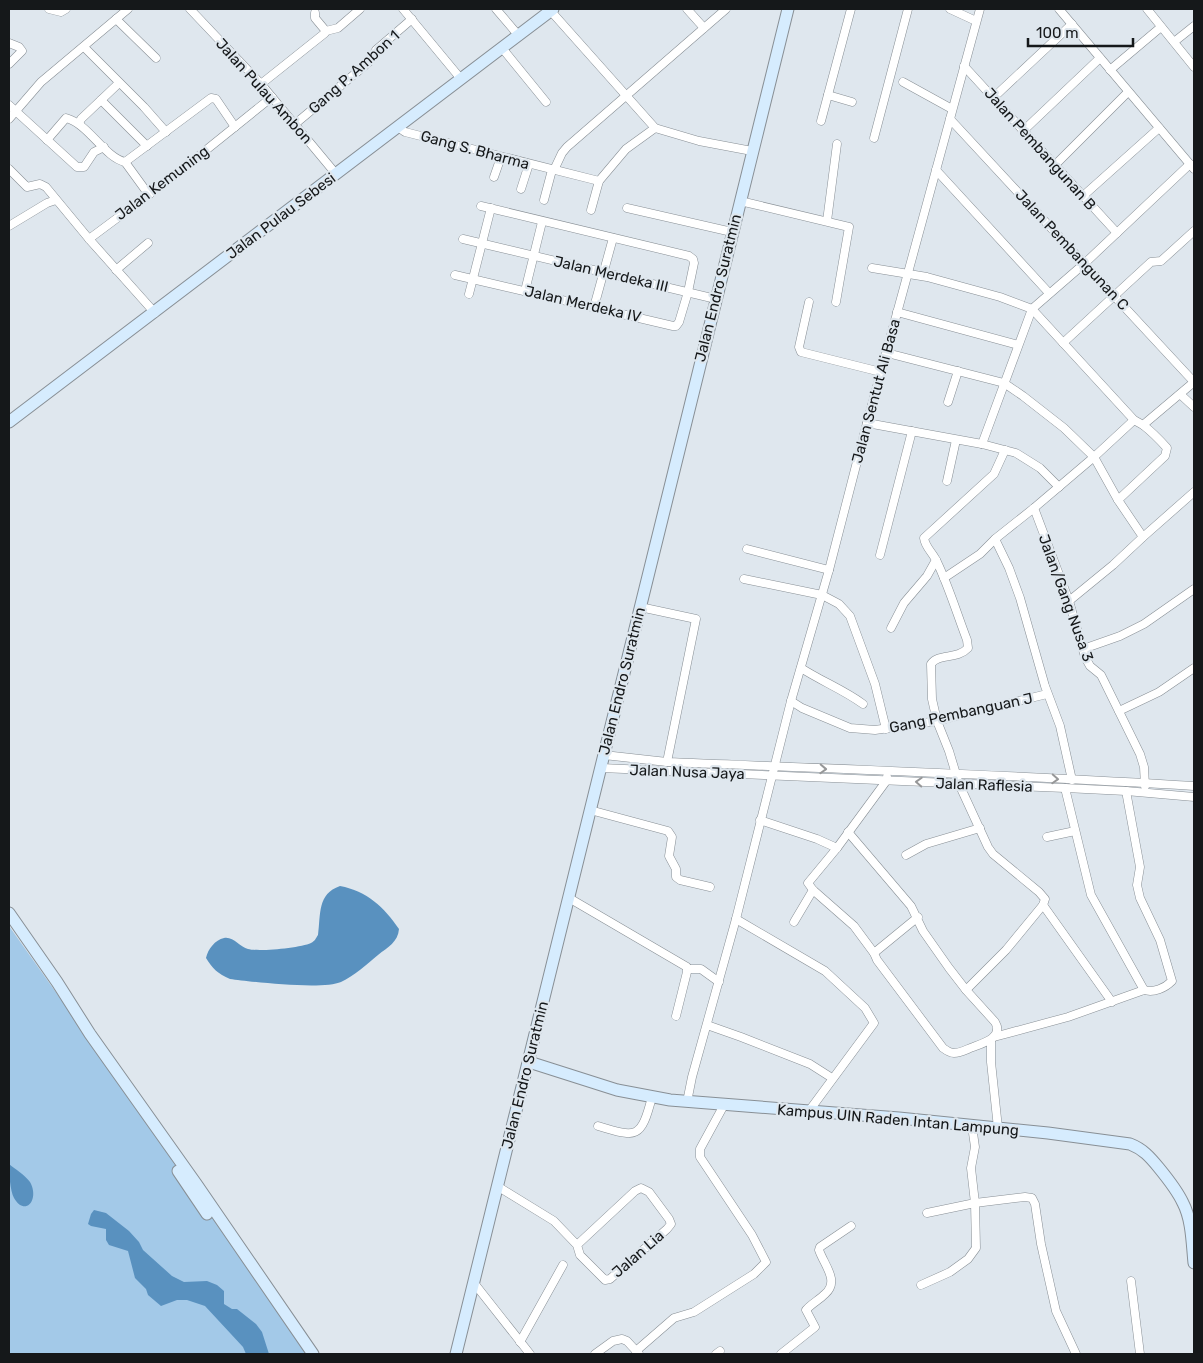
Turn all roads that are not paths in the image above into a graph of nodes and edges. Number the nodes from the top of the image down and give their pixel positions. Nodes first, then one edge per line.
1 (49, 9) edge
2 (66, 9) edge
3 (128, 9) edge
4 (190, 9) edge
5 (360, 9) edge
6 (403, 9) edge
7 (496, 9) edge
8 (551, 9) edge
9 (687, 9) edge
10 (726, 9) edge
11 (788, 9) edge
12 (851, 9) edge
13 (908, 9) edge
14 (950, 9) edge
15 (980, 9) edge
16 (1059, 9) edge
17 (1147, 9) edge
18 (316, 10) edge
19 (116, 18) junction
20 (412, 20) junction
21 (976, 21) junction
22 (1072, 24) junction
23 (1162, 26) junction
24 (1194, 26) edge
25 (704, 28) junction
26 (326, 31) junction
27 (518, 36) junction
28 (1174, 42) junction
29 (9, 43) edge
30 (84, 47) junction
31 (502, 48) junction
32 (156, 58) dead end
33 (1100, 58) junction
34 (9, 64) edge
35 (964, 66) junction
36 (1194, 66) edge
37 (1110, 70) junction
38 (461, 79) junction
39 (903, 82) dead end
40 (119, 83) junction
41 (261, 84) junction
42 (1128, 92) junction
43 (828, 95) junction
44 (627, 96) junction
45 (272, 98) junction
46 (994, 98) junction
47 (101, 100) junction
48 (546, 102) dead end
49 (852, 102) dead end
50 (9, 105) edge
51 (952, 109) junction
52 (16, 111) junction
53 (9, 119) edge
54 (950, 119) junction
55 (821, 121) dead end
56 (80, 124) junction
57 (295, 124) junction
58 (398, 127) junction
59 (236, 128) junction
60 (654, 128) junction
61 (1159, 128) junction
62 (1023, 131) junction
63 (166, 132) junction
64 (874, 138) dead end
65 (47, 140) junction
66 (837, 144) dead end
67 (147, 146) junction
68 (104, 147) junction
69 (752, 151) junction
70 (501, 157) junction
71 (125, 162) junction
72 (529, 164) junction
73 (1055, 165) junction
74 (1192, 166) edge
75 (9, 169) edge
76 (553, 170) junction
77 (936, 170) junction
78 (336, 174) junction
79 (494, 177) dead end
80 (599, 181) junction
81 (521, 189) dead end
82 (148, 195) junction
83 (1083, 196) junction
84 (56, 200) junction
85 (544, 200) dead end
86 (740, 201) junction
87 (481, 206) dead end
88 (490, 208) junction
89 (627, 208) dead end
90 (591, 210) dead end
91 (826, 221) junction
92 (542, 222) junction
93 (10, 223) edge
94 (1194, 231) edge
95 (732, 232) junction
96 (1116, 233) junction
97 (613, 238) junction
98 (89, 239) junction
99 (463, 239) dead end
100 (148, 243) dead end
101 (482, 244) junction
102 (534, 256) junction
103 (1085, 263) junction
104 (872, 268) dead end
105 (116, 270) junction
106 (604, 272) junction
107 (908, 273) junction
108 (455, 275) dead end
109 (473, 279) junction
110 (525, 291) junction
111 (688, 292) junction
112 (1049, 293) junction
113 (469, 294) dead end
114 (1115, 295) junction
115 (716, 299) junction
116 (809, 302) dead end
117 (836, 302) dead end
118 (594, 307) junction
119 (1032, 309) junction
120 (898, 312) junction
121 (155, 313) junction
122 (1063, 343) junction
123 (1018, 345) junction
124 (886, 353) junction
125 (958, 371) junction
126 (881, 372) junction
127 (1194, 382) edge
128 (1004, 383) junction
129 (1180, 395) junction
130 (948, 402) dead end
131 (1194, 407) edge
132 (1134, 420) junction
133 (9, 422) edge
134 (867, 423) junction
135 (1143, 425) junction
136 (912, 432) junction
137 (956, 440) junction
138 (982, 444) junction
139 (1005, 450) junction
140 (1094, 457) junction
141 (947, 481) dead end
142 (1059, 487) junction
143 (1194, 492) edge
144 (1118, 500) junction
145 (1034, 508) junction
146 (1143, 537) junction
147 (995, 539) junction
148 (746, 549) dead end
149 (880, 555) dead end
150 (936, 560) junction
151 (829, 570) junction
152 (744, 578) dead end
153 (944, 578) junction
154 (1194, 589) edge
155 (822, 595) junction
156 (1069, 602) junction
157 (640, 607) junction
158 (891, 628) dead end
159 (1083, 649) junction
160 (801, 668) junction
161 (1194, 668) edge
162 (1047, 694) junction
163 (791, 701) junction
164 (863, 704) dead end
165 (1119, 711) junction
166 (937, 721) junction
167 (886, 729) junction
168 (604, 755) junction
169 (667, 762) junction
170 (600, 768) junction
171 (773, 770) junction
172 (887, 776) junction
173 (958, 779) junction
174 (1072, 780) junction
175 (1087, 784) junction
176 (1194, 786) edge
177 (1065, 788) junction
178 (1145, 788) junction
179 (1126, 791) junction
180 (1194, 797) edge
181 (590, 810) junction
182 (760, 820) junction
183 (980, 828) junction
184 (1076, 831) junction
185 (848, 832) junction
186 (1046, 837) dead end
187 (837, 848) junction
188 (906, 855) dead end
189 (710, 888) dead end
190 (813, 890) junction
191 (569, 898) junction
192 (1043, 905) junction
193 (9, 912) edge
194 (918, 917) junction
195 (736, 919) junction
196 (794, 922) dead end
197 (9, 924) edge
198 (874, 953) junction
199 (688, 969) junction
200 (719, 982) junction
201 (966, 990) junction
202 (1144, 990) junction
203 (1112, 1002) junction
204 (676, 1016) dead end
205 (707, 1025) junction
206 (992, 1039) junction
207 (529, 1062) junction
208 (832, 1078) junction
209 (652, 1097) junction
210 (687, 1102) junction
211 (724, 1105) junction
212 (809, 1111) junction
213 (598, 1126) dead end
214 (972, 1126) junction
215 (998, 1128) junction
216 (497, 1186) junction
217 (975, 1203) junction
218 (927, 1213) dead end
219 (851, 1226) dead end
220 (577, 1245) junction
221 (1194, 1262) edge
222 (563, 1265) dead end
223 (1131, 1281) dead end
224 (474, 1283) junction
225 (921, 1285) dead end
226 (520, 1342) junction
227 (637, 1352) edge
228 (306, 1354) edge
229 (313, 1354) edge
230 (456, 1354) edge
231 (530, 1354) edge
232 (595, 1354) edge
233 (781, 1354) edge
234 (1076, 1354) edge
235 (1140, 1354) edge

1 - 2 street
3 - 19 street
4 - 41 street, Jalan Pulau Ambon
5 - 26 street
6 - 20 street
7 - 27 street
8 - 27 street, Jalan Pulau Sebesi
8 - 44 street
9 - 25 street
10 - 25 street
11 - 69 street, Jalan Endro Suratmin
12 - 43 street
13 - 64 street
14 - 21 street
15 - 21 street, Jalan Sentut Ali Basa
16 - 22 street
17 - 23 street
18 - 26 street
19 - 30 street
19 - 32 street
20 - 38 street
20 - 57 street, Gang P. Ambon 1
21 - 35 street, Jalan Sentut Ali Basa
22 - 33 street
22 - 46 street
23 - 28 street
23 - 37 street
24 - 28 street
25 - 44 street
26 - 41 street
27 - 31 street, Jalan Pulau Sebesi
28 - 36 street
29 - 34 street
30 - 40 street
30 - 52 street
31 - 38 street, Jalan Pulau Sebesi
31 - 48 street
33 - 37 street
33 - 62 street
35 - 46 street, Jalan Pembangunan B
35 - 51 street, Jalan Sentut Ali Basa
37 - 42 street
38 - 58 street, Jalan Pulau Sebesi
39 - 51 street
40 - 47 street
40 - 63 street
41 - 45 street, Jalan Pulau Ambon
42 - 61 street
42 - 73 street
43 - 49 street
43 - 55 street
44 - 60 street
44 - 76 street
45 - 57 street, Jalan Pulau Ambon
45 - 59 street, Jalan Kemuning
46 - 62 street, Jalan Pembangunan B
47 - 56 street
47 - 67 street
50 - 52 street
51 - 54 street, Jalan Sentut Ali Basa
52 - 53 street
52 - 65 street
54 - 77 street, Jalan Sentut Ali Basa
54 - 103 street, Jalan Pembangunan C
56 - 65 street
56 - 68 street
57 - 78 street, Jalan Pulau Ambon
58 - 70 street, Gang S. Bharma
58 - 78 street, Jalan Pulau Sebesi
59 - 63 street
59 - 82 street, Jalan Kemuning
60 - 69 street
60 - 80 street
61 - 74 street
61 - 83 street
62 - 73 street, Jalan Pembangunan B
63 - 67 street
65 - 68 street
66 - 91 street
67 - 71 street
68 - 71 street
69 - 86 street, Jalan Endro Suratmin
70 - 72 street, Gang S. Bharma
70 - 79 street
71 - 82 street
72 - 76 street, Gang S. Bharma
72 - 81 street
73 - 83 street, Jalan Pembangunan B
74 - 96 street
75 - 84 street
76 - 80 street, Gang S. Bharma
76 - 85 street
77 - 107 street, Jalan Sentut Ali Basa
77 - 112 street
78 - 121 street, Jalan Pulau Sebesi
80 - 90 street
82 - 98 street, Jalan Kemuning
83 - 96 street, Jalan Pembangunan B
84 - 93 street
84 - 98 street
86 - 91 street
86 - 95 street, Jalan Endro Suratmin
87 - 88 street
88 - 92 street
88 - 101 street
89 - 95 street
91 - 117 street
92 - 97 street
92 - 102 street
94 - 114 street
95 - 115 street, Jalan Endro Suratmin
96 - 103 street
97 - 106 street
97 - 111 street
98 - 105 street
99 - 101 street, Jalan Merdeka III
100 - 105 street
101 - 102 street, Jalan Merdeka III
101 - 109 street
102 - 106 street, Jalan Merdeka III
102 - 110 street
103 - 112 street
103 - 114 street, Jalan Pembangunan C
104 - 107 street
105 - 121 street
106 - 111 street, Jalan Merdeka III
106 - 118 street
107 - 119 street
107 - 120 street, Jalan Sentut Ali Basa
108 - 109 street, Jalan Merdeka IV
109 - 110 street, Jalan Merdeka IV
109 - 113 street
110 - 118 street, Jalan Merdeka IV
111 - 115 street, Jalan Merdeka III
111 - 118 street, Jalan Merdeka IV
112 - 119 street
114 - 122 street
114 - 127 street, Jalan Pembangunan C
115 - 157 street, Jalan Endro Suratmin
116 - 126 street
119 - 122 street
119 - 123 street
120 - 123 street
120 - 124 street, Jalan Sentut Ali Basa
121 - 133 street, Jalan Pulau Sebesi
122 - 132 street
123 - 128 street
124 - 125 street
124 - 126 street, Jalan Sentut Ali Basa
125 - 128 street
125 - 130 street
126 - 134 street, Jalan Sentut Ali Basa
127 - 129 street
128 - 138 street
128 - 140 street
129 - 131 street
129 - 135 street
132 - 135 street
132 - 140 street
134 - 136 street
134 - 151 street, Jalan Sentut Ali Basa
135 - 144 street
136 - 137 street
136 - 149 street
137 - 138 street
137 - 141 street
138 - 139 street
139 - 142 street
139 - 150 street
140 - 142 street
140 - 144 street
142 - 145 street
143 - 146 street
144 - 146 street
145 - 147 street
145 - 156 street, Jalan/Gang Nusa 3
146 - 156 street
147 - 153 street
147 - 162 street
148 - 151 street
150 - 153 street
150 - 158 street
151 - 155 street, Jalan Sentut Ali Basa
152 - 155 street
153 - 166 street
154 - 159 street
155 - 160 street, Jalan Sentut Ali Basa
155 - 167 street
156 - 159 street, Jalan/Gang Nusa 3
157 - 168 street, Jalan Endro Suratmin
157 - 169 street
159 - 165 street, Jalan/Gang Nusa 3
160 - 163 street, Jalan Sentut Ali Basa
160 - 164 street
161 - 165 street
162 - 166 street, Gang Pembanguan J
162 - 174 street
163 - 167 street, Gang Pembanguan J
163 - 171 street, Jalan Sentut Ali Basa
165 - 178 street, Jalan/Gang Nusa 3
166 - 167 street, Gang Pembanguan J
166 - 173 street
168 - 169 street, Jalan Nusa Jaya
168 - 170 street, Jalan Endro Suratmin
169 - 171 street, Jalan Nusa Jaya
170 - 171 street, Jalan Nusa Jaya
170 - 181 street, Jalan Endro Suratmin
171 - 172 street, Jalan Raflesia
171 - 182 street, Jalan Sentut Ali Basa
172 - 173 street, Jalan Raflesia
172 - 185 street
173 -> 174 street, Jalan Raflesia
173 - 177 street, Jalan Raflesia
173 - 183 street
174 - 175 street, Jalan Raflesia
175 - 177 street, Jalan Raflesia
175 - 178 street, Jalan Raflesia
175 - 179 street, Jalan Raflesia
176 - 178 street, Jalan Raflesia
177 - 184 street
178 - 179 street, Jalan Raflesia
178 - 180 street, Jalan Raflesia
179 - 202 street
181 - 189 street
181 - 191 street, Jalan Endro Suratmin
182 - 187 street
182 - 195 street, Jalan Sentut Ali Basa
183 - 188 street
183 - 192 street
184 - 186 street
184 - 202 street
185 - 187 street
185 - 194 street
187 - 190 street
190 - 196 street
190 - 198 street
191 - 199 street
191 - 207 street, Jalan Endro Suratmin
192 - 201 street
192 - 203 street
193 - 229 street
194 - 198 street
194 - 201 street
195 - 200 street, Jalan Sentut Ali Basa
195 - 208 street
197 - 228 street
198 - 206 street
199 - 200 street
199 - 204 street
200 - 205 street, Jalan Sentut Ali Basa
201 - 206 street
202 - 203 street
203 - 206 street
205 - 208 street
205 - 210 street, Jalan Sentut Ali Basa
206 - 215 street
207 - 209 street, Kampus UIN Raden Intan Lampung
207 - 216 street, Jalan Endro Suratmin
208 - 212 street
209 - 210 street, Kampus UIN Raden Intan Lampung
209 - 213 street
210 - 211 street, Kampus UIN Raden Intan Lampung
211 - 212 street, Kampus UIN Raden Intan Lampung
211 - 227 street
212 - 214 street, Kampus UIN Raden Intan Lampung
214 - 215 street, Kampus UIN Raden Intan Lampung
214 - 217 street
215 - 221 street, Kampus UIN Raden Intan Lampung
216 - 220 street, Jalan Lia
216 - 224 street, Jalan Endro Suratmin
217 - 218 street
217 - 225 street
217 - 234 street
219 - 233 street
220 - 220 street, Jalan Lia
222 - 226 street
223 - 235 street
224 - 226 street
224 - 230 street, Jalan Endro Suratmin
226 - 231 street
227 - 232 street

